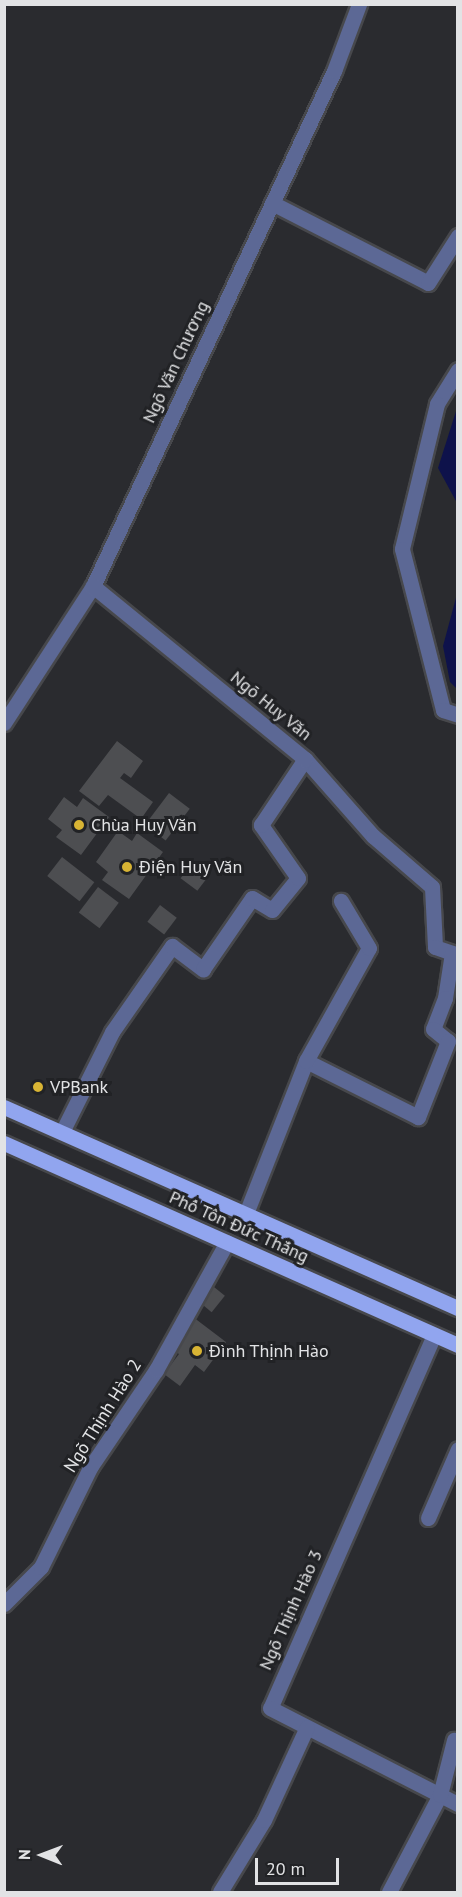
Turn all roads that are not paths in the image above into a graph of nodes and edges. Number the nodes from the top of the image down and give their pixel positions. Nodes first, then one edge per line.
1 (359, 4) edge
2 (272, 203) junction
3 (458, 236) edge
4 (458, 370) edge
5 (93, 586) junction
6 (458, 714) edge
7 (4, 723) edge
8 (305, 759) junction
9 (341, 901) dead end
10 (306, 1061) junction
11 (4, 1107) edge
12 (62, 1132) junction
13 (4, 1143) edge
14 (246, 1216) junction
15 (226, 1242) junction
16 (458, 1308) edge
17 (434, 1335) junction
18 (458, 1345) edge
19 (458, 1449) edge
20 (428, 1518) dead end
21 (4, 1604) edge
22 (307, 1727) junction
23 (454, 1740) dead end
24 (440, 1795) junction
25 (458, 1804) edge
26 (220, 1893) edge
27 (389, 1893) edge

1 - 2 street, Ngõ Văn Chương
2 - 3 street
2 - 5 street, Ngõ Văn Chương
4 - 6 street
5 - 7 street, Ngõ Văn Chương
5 - 8 street, Ngõ Huy Văn
8 - 10 street
8 - 12 street, Ngõ Huy Văn
9 - 10 street
10 - 14 street
11 - 12 main road, Phố Tôn Đức Thắng
12 - 14 main road, Phố Tôn Đức Thắng
13 - 15 main road, Phố Tôn Đức Thắng
14 - 16 main road, Phố Tôn Đức Thắng
15 - 17 main road, Phố Tôn Đức Thắng
15 - 21 street, Ngõ Thịnh Hào 2
17 - 18 main road, Phố Tôn Đức Thắng
17 - 22 street, Ngõ Thịnh Hào 3
19 - 20 street
22 - 24 street, Ngõ Thịnh Hào 3
22 - 26 street
23 - 24 street
24 - 25 street, Ngõ Thịnh Hào 3
24 - 27 street

